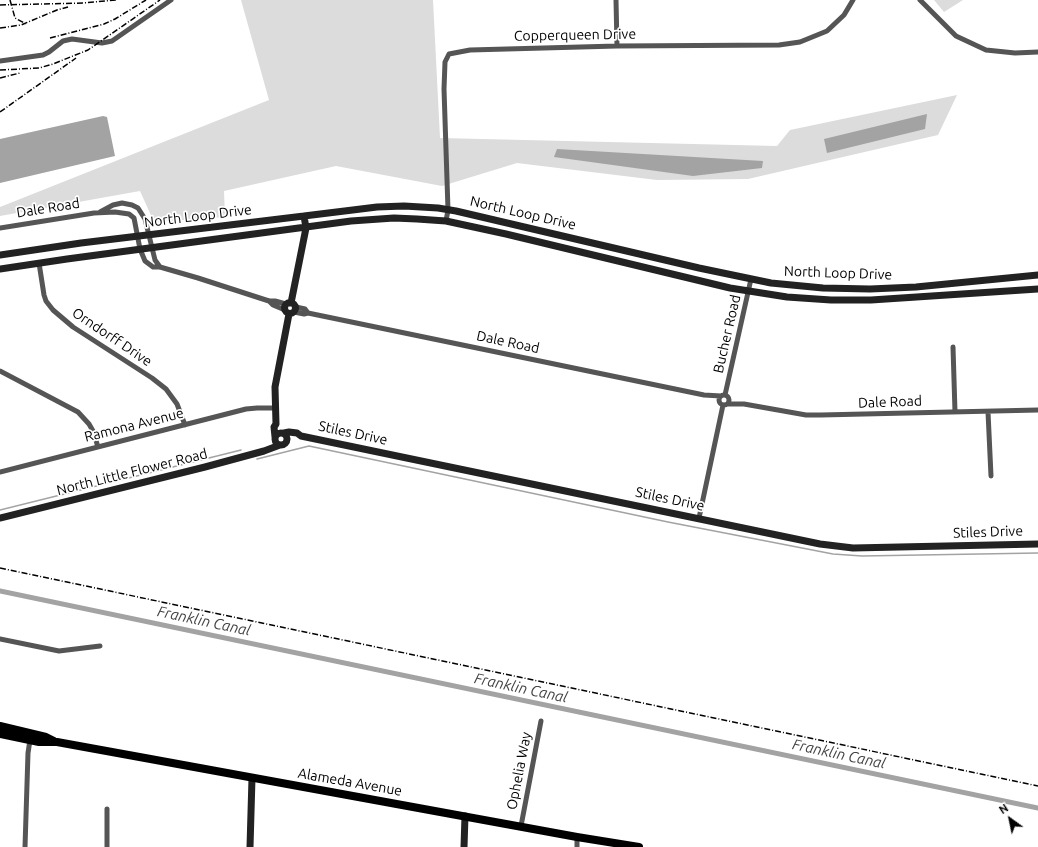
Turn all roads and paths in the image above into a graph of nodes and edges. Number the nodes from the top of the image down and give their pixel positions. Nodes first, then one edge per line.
1 (171, 0) edge
2 (616, 0) edge
3 (852, 0) edge
4 (920, 0) edge
5 (617, 46) junction
6 (1038, 52) edge
7 (0, 61) edge
8 (448, 210) junction
9 (99, 212) junction
10 (304, 216) junction
11 (446, 221) junction
12 (0, 228) edge
13 (306, 228) junction
14 (148, 236) junction
15 (138, 237) junction
16 (600, 245) junction
17 (152, 248) junction
18 (140, 250) junction
19 (0, 255) edge
20 (597, 256) junction
21 (39, 263) junction
22 (160, 266) junction
23 (0, 268) edge
24 (1038, 275) edge
25 (751, 279) junction
26 (902, 288) junction
27 (1038, 289) edge
28 (748, 291) junction
29 (902, 298) junction
30 (290, 308) junction
31 (953, 347) dead end
32 (0, 371) edge
33 (704, 395) junction
34 (725, 396) junction
35 (724, 404) junction
36 (744, 404) junction
37 (276, 408) junction
38 (1038, 410) edge
39 (955, 412) junction
40 (988, 412) junction
41 (276, 424) junction
42 (185, 425) junction
43 (283, 432) junction
44 (302, 436) junction
45 (275, 438) junction
46 (283, 444) junction
47 (98, 447) junction
48 (269, 449) junction
49 (0, 472) edge
50 (990, 476) dead end
51 (0, 518) edge
52 (699, 518) junction
53 (1038, 544) edge
54 (0, 639) edge
55 (100, 646) dead end
56 (541, 721) dead end
57 (0, 726) edge
58 (0, 734) edge
59 (30, 740) junction
60 (57, 742) junction
61 (252, 778) junction
62 (108, 809) dead end
63 (465, 816) junction
64 (521, 826) junction
65 (577, 837) junction
66 (25, 847) edge
67 (107, 847) edge
68 (250, 847) edge
69 (464, 847) edge
70 (577, 847) edge
71 (639, 847) edge

1 - 7 street
2 - 5 street
3 - 5 street, Copperqueen Drive
4 - 6 street
5 - 8 street, Copperqueen Drive
8 - 10 main road, North Loop Drive
8 - 11 street, Copperqueen Drive
8 - 16 main road, North Loop Drive
9 - 12 street, Dale Road
9 - 14 street, Dale Road
9 - 15 street, Dale Road
10 - 13 main road
10 - 14 main road, North Loop Drive
11 - 13 main road, North Loop Drive
11 - 20 main road, North Loop Drive
13 - 17 main road, North Loop Drive
13 - 30 main road
14 - 15 main road, North Loop Drive
14 - 17 street, Dale Road
15 - 18 street, Dale Road
15 - 19 main road, North Loop Drive
16 - 20 main road
16 - 25 main road, North Loop Drive
17 - 18 main road, North Loop Drive
17 - 22 street, Dale Road
18 - 21 main road, North Loop Drive
18 - 22 street, Dale Road
20 - 28 main road, North Loop Drive
21 - 23 main road, North Loop Drive
21 - 42 street, Orndorff Drive
22 - 30 street, Dale Road
24 - 26 main road, North Loop Drive
25 - 26 main road, North Loop Drive
25 - 28 street, Bucher Road
26 - 29 main road
27 - 29 main road, North Loop Drive
28 - 29 main road, North Loop Drive
28 - 34 street, Bucher Road
30 - 33 street, Dale Road
30 - 37 main road
31 - 39 street
32 - 47 street
33 - 34 street, Dale Road
33 - 35 street, Dale Road
34 - 35 street
34 - 35 street
34 - 36 street, Dale Road
35 - 36 street, Dale Road
35 - 52 street
36 - 39 street, Dale Road
37 - 41 main road
37 - 42 street, Ramona Avenue
38 - 40 street, Dale Road
39 - 40 street, Dale Road
40 - 50 street
41 - 43 main road
41 - 45 main road
42 - 47 street, Ramona Avenue
43 - 44 main road, Stiles Drive
43 - 45 main road
43 - 46 main road
44 - 46 main road, Stiles Drive
44 - 52 main road, Stiles Drive
45 - 46 main road
45 - 48 main road
46 - 48 main road, North Little Flower Road
47 - 49 street, Ramona Avenue
48 - 51 main road, North Little Flower Road
52 - 53 main road, Stiles Drive
54 - 55 street
56 - 64 street, Ophelia Way
57 - 60 main road, Alameda Avenue
58 - 59 main road, Alameda Avenue
59 - 60 main road, Alameda Avenue
59 - 66 street
60 - 61 main road, Alameda Avenue
61 - 63 main road, Alameda Avenue
61 - 68 main road
62 - 67 street
63 - 64 main road, Alameda Avenue
63 - 69 main road
64 - 65 main road, Alameda Avenue
65 - 70 street
65 - 71 main road, Alameda Avenue

